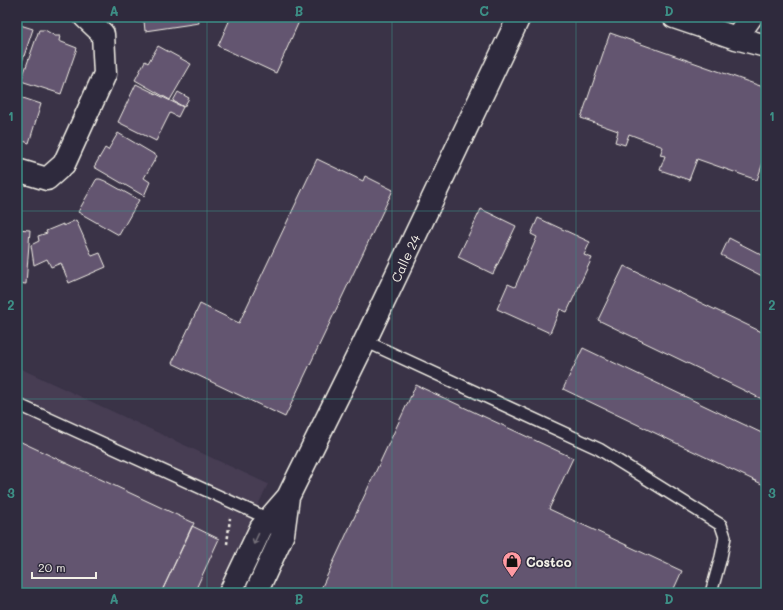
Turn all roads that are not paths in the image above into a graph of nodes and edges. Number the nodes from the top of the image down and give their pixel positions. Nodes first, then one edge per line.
1 (85, 17) edge
2 (519, 17) edge
3 (674, 17) edge
4 (751, 17) edge
5 (736, 38) junction
6 (766, 46) edge
7 (17, 170) edge
8 (365, 341) junction
9 (17, 404) edge
10 (277, 523) junction
11 (230, 593) edge
12 (256, 593) edge
13 (711, 593) edge

1 - 7 street
2 - 8 street, Calle 24
3 - 5 street
4 - 5 street
5 - 6 street
8 - 10 street, Calle 24
8 - 13 lane
9 - 10 lane
10 -> 11 street, Calle 24
10 - 12 street, Calle 24

